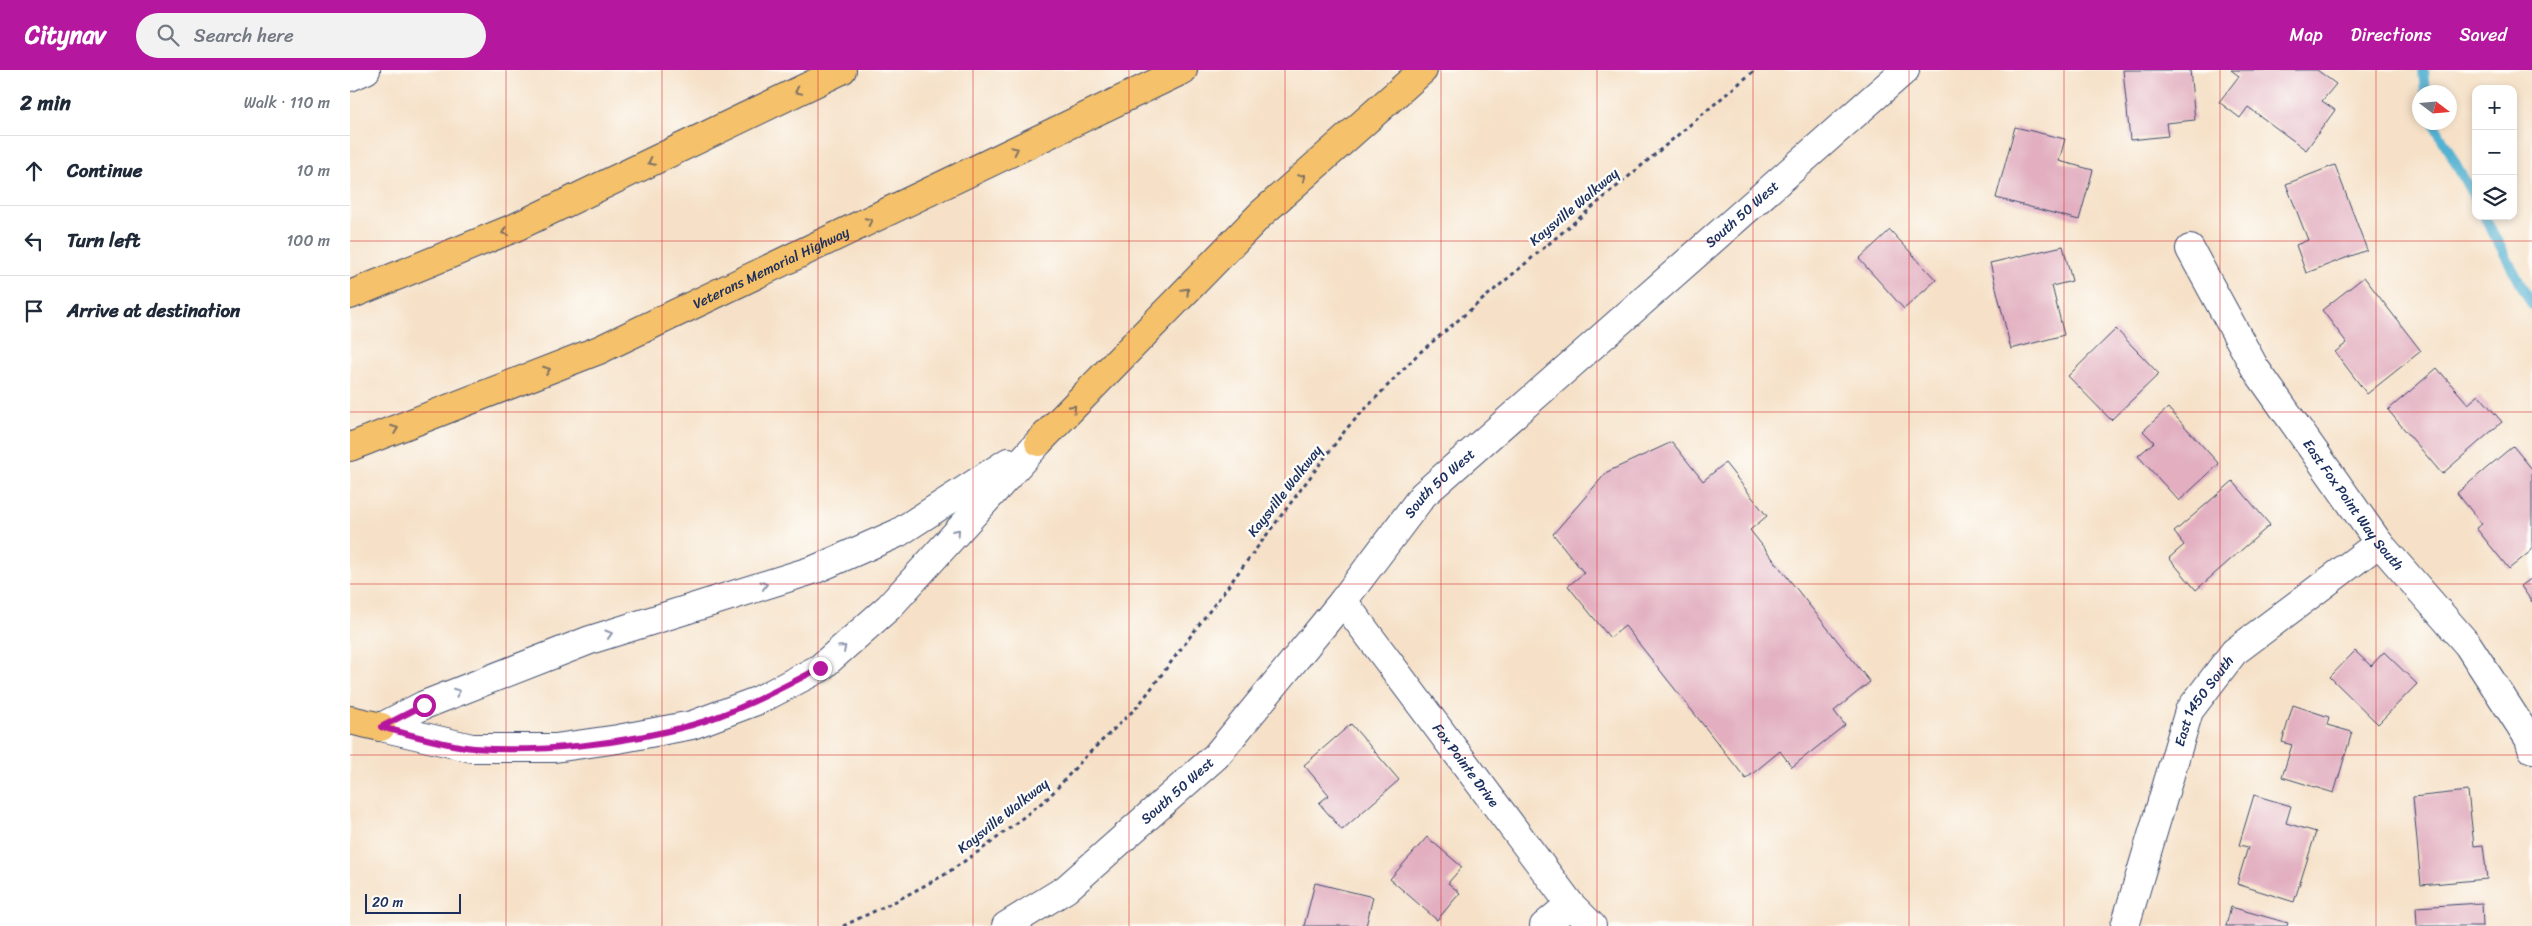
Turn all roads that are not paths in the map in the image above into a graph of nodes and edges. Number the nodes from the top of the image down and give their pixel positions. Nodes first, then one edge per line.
1 (366, 70) edge
2 (842, 70) edge
3 (1183, 70) edge
4 (1422, 70) edge
5 (1905, 70) edge
6 (350, 77) edge
7 (2190, 249) dead end
8 (350, 295) edge
9 (1039, 442) junction
10 (350, 447) edge
11 (2379, 544) junction
12 (1343, 602) junction
13 (350, 720) edge
14 (381, 727) junction
15 (2532, 748) edge
16 (1570, 904) junction
17 (1006, 926) edge
18 (1544, 926) edge
19 (1592, 926) edge
20 (2125, 926) edge

1 - 6 street
2 -> 8 highway
10 -> 3 highway, Veterans Memorial Highway
9 -> 4 highway
5 - 12 street, South 50 West
7 - 11 street, East Fox Point Way South
14 -> 9 street
14 -> 9 street
11 - 15 street, East Fox Point Way South
11 - 20 street, East 1450 South
12 - 16 street, Fox Pointe Drive
12 - 17 street, South 50 West
13 - 14 highway
16 - 18 street
16 - 19 street, Fox Pointe Drive

